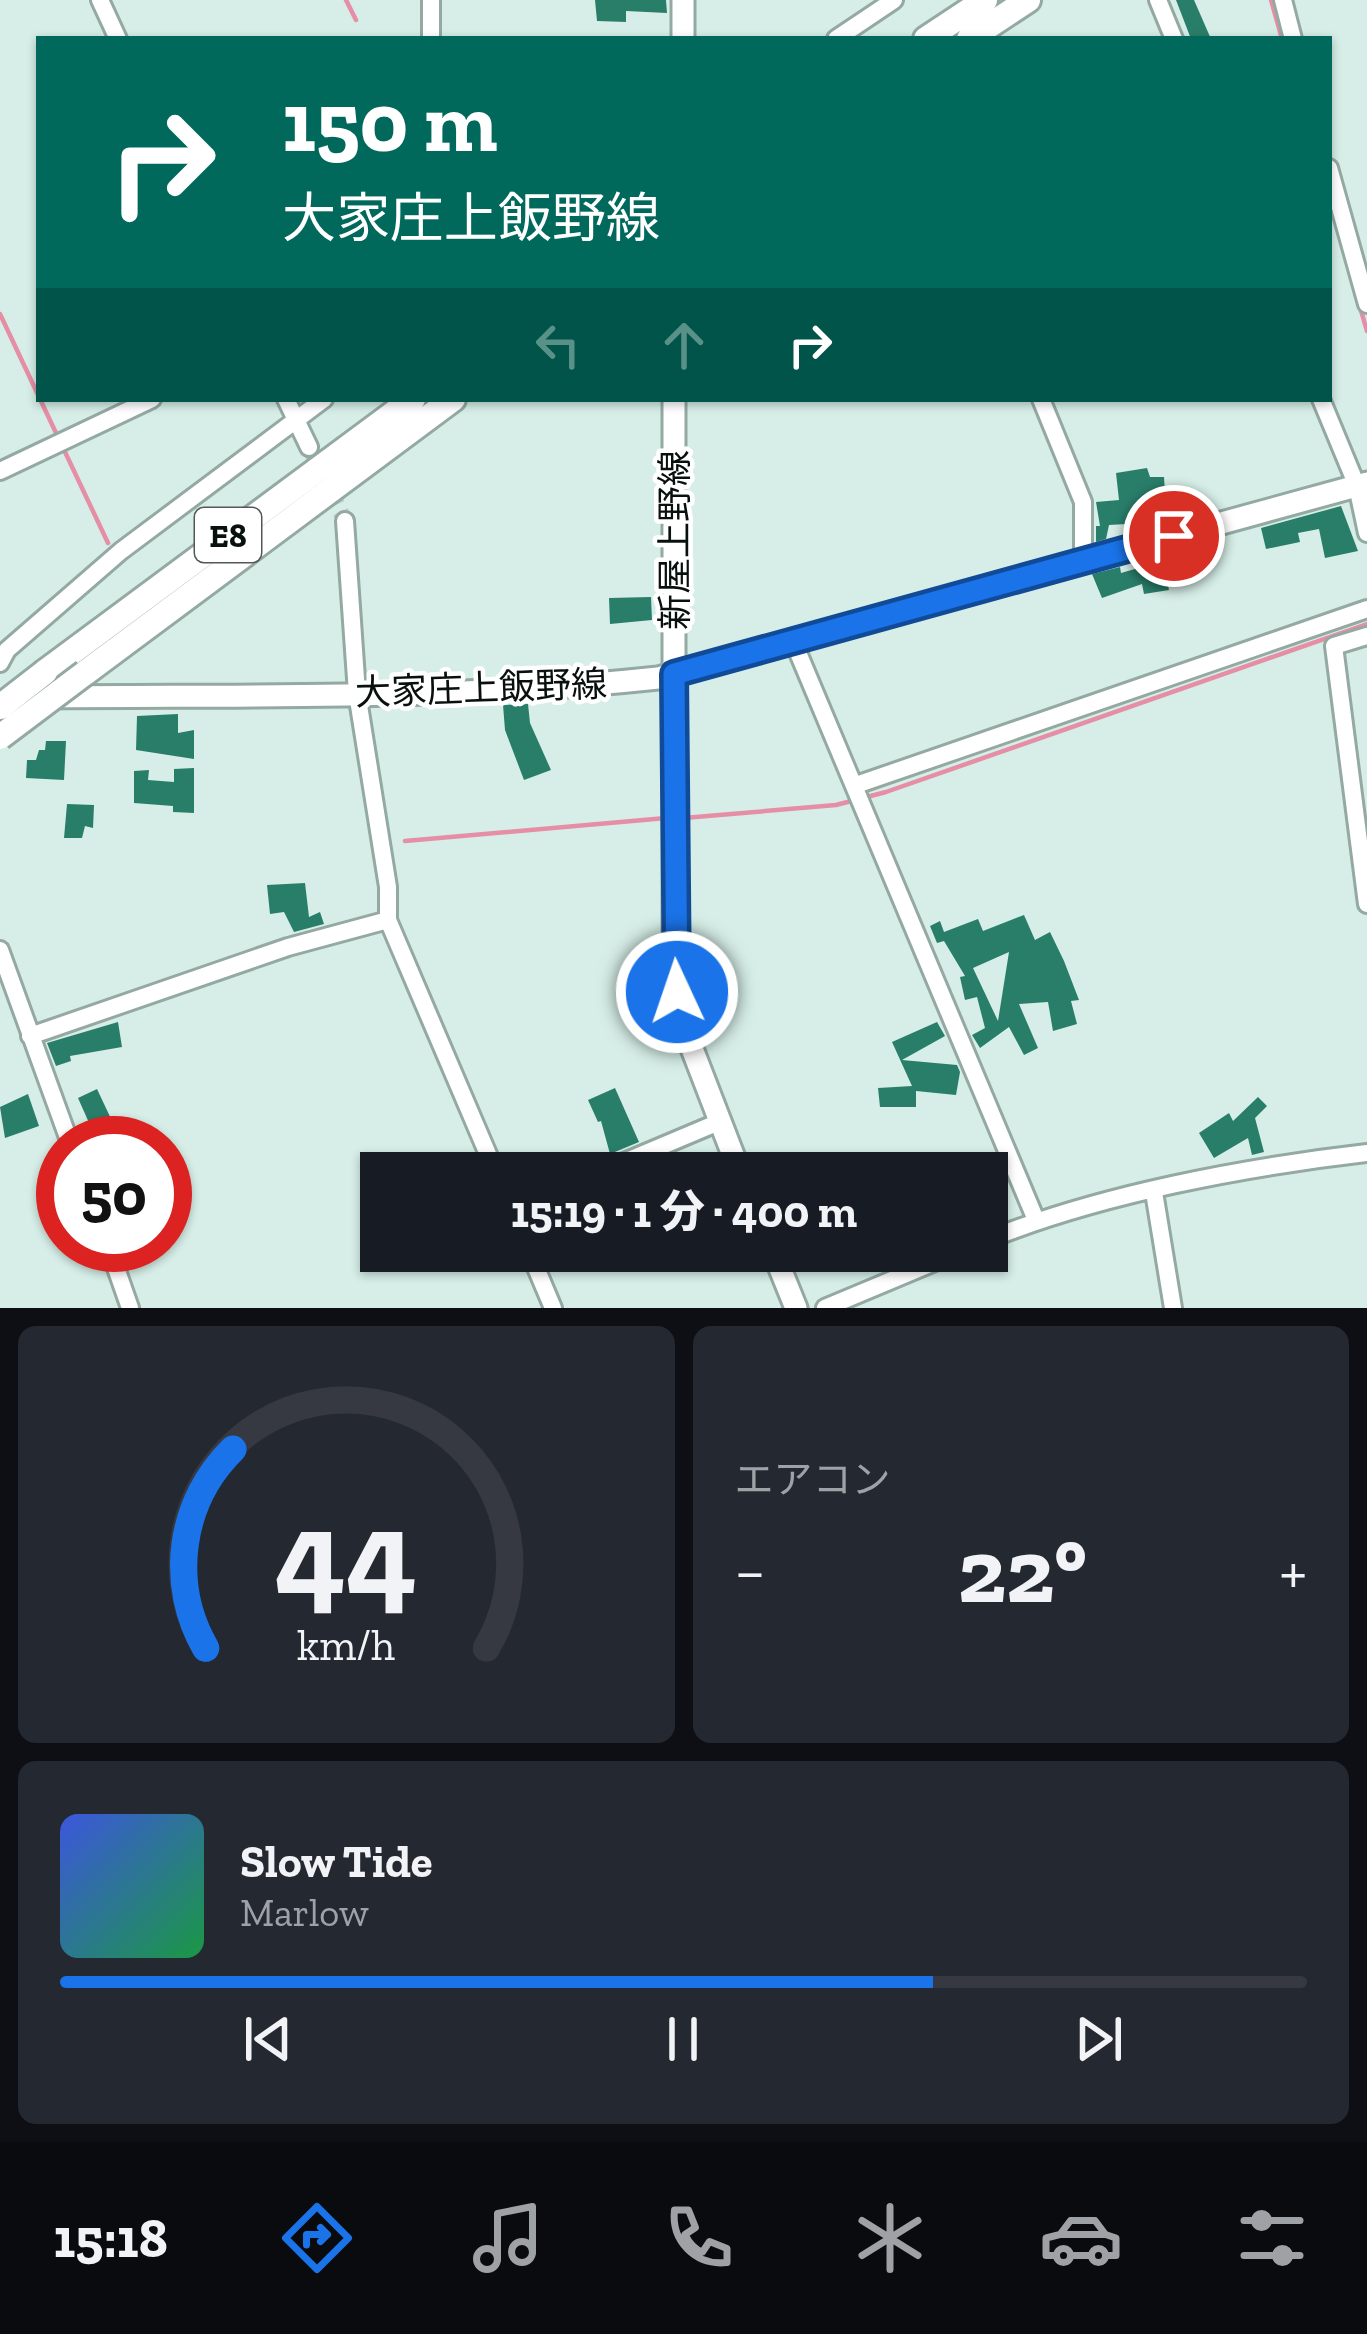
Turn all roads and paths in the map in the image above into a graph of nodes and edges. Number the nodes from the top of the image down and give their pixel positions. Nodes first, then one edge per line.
1 (100, 0) edge
2 (431, 0) edge
3 (683, 0) edge
4 (894, 0) edge
5 (986, 0) edge
6 (1028, 0) edge
7 (1158, 0) edge
8 (1283, 0) edge
9 (117, 36) edge
10 (431, 36) edge
11 (683, 36) edge
12 (840, 36) edge
13 (931, 36) edge
14 (973, 36) edge
15 (1173, 36) edge
16 (1292, 36) edge
17 (1332, 179) edge
18 (1349, 240) junction
19 (1332, 244) edge
20 (1367, 304) edge
21 (146, 402) edge
22 (287, 402) edge
23 (320, 402) edge
24 (409, 402) edge
25 (449, 402) edge
26 (674, 402) edge
27 (1042, 402) edge
28 (1323, 402) edge
29 (297, 422) junction
30 (309, 447) tunnel mouth
31 (0, 471) edge
32 (1362, 484) edge
33 (345, 521) tunnel mouth
34 (1367, 532) edge
35 (1084, 562) junction
36 (1367, 609) edge
37 (1367, 636) edge
38 (794, 643) junction
39 (0, 663) edge
40 (674, 674) junction
41 (357, 693) junction
42 (0, 702) edge
43 (0, 737) edge
44 (856, 785) junction
45 (1367, 904) edge
46 (388, 920) junction
47 (0, 950) edge
48 (30, 1036) junction
49 (60, 1116) edge
50 (719, 1122) junction
51 (487, 1152) edge
52 (648, 1152) edge
53 (731, 1152) edge
54 (1367, 1153) edge
55 (1154, 1192) junction
56 (1036, 1220) junction
57 (1008, 1231) edge
58 (117, 1272) edge
59 (539, 1272) edge
60 (781, 1272) edge
61 (911, 1272) edge
62 (130, 1308) edge
63 (554, 1308) edge
64 (796, 1308) edge
65 (825, 1308) edge
66 (1173, 1308) edge

1 - 9 street
2 - 10 street
3 - 11 main road
4 - 12 street
5 - 13 highway
6 - 14 highway
7 - 15 street
8 - 16 street
17 - 18 street
18 - 19 street
18 - 20 street
21 - 31 street
22 - 29 street
23 - 29 street
24 - 42 highway, E8, bridge
25 - 43 highway, E8, bridge
26 - 40 main road, 新屋上野線
27 - 35 street
28 - 32 street
29 - 30 street
29 - 39 street
32 - 34 street
32 - 35 main road, 大家庄上飯野線
33 - 41 street
35 - 38 main road, 大家庄上飯野線
36 - 44 street
37 - 45 street
38 - 40 main road, 大家庄上飯野線
38 - 44 street
40 - 41 main road, 大家庄上飯野線
40 - 50 main road, 新屋上野線
41 - 42 main road, 大家庄上飯野線
41 - 46 street
44 - 56 street
46 - 48 street
46 - 51 street
47 - 48 street
48 - 49 street
50 - 52 street
50 - 53 main road, 新屋上野線
54 - 55 street
55 - 56 street
55 - 66 street
56 - 57 street
58 - 62 street
59 - 63 street
60 - 64 main road
61 - 65 street

